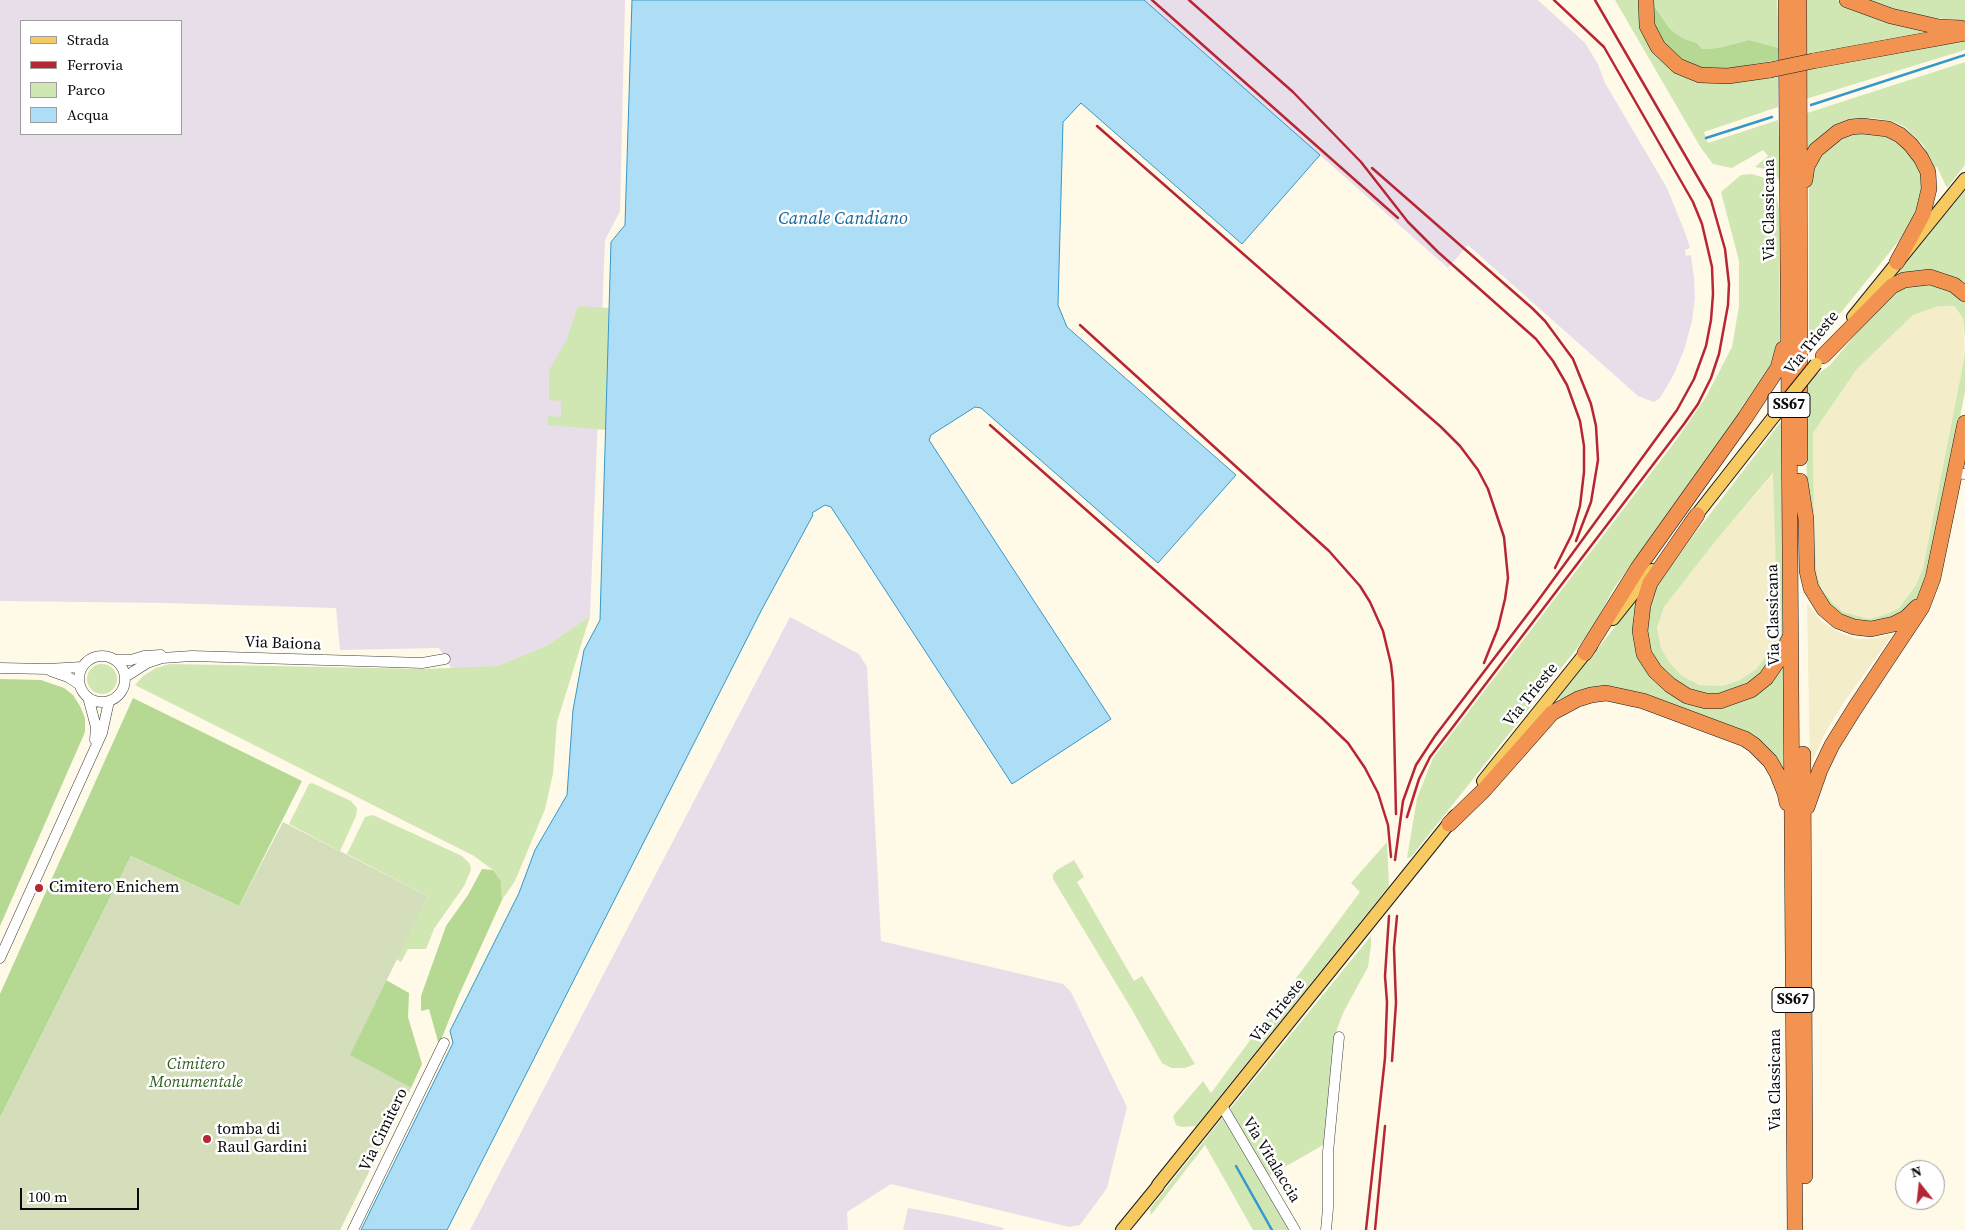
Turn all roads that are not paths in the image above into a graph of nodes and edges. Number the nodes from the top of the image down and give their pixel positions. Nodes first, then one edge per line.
1 (1646, 0) edge
2 (1780, 0) edge
3 (1786, 0) edge
4 (1799, 0) edge
5 (1847, 0) edge
6 (1965, 29) edge
7 (1965, 33) edge
8 (1786, 40) junction
9 (1965, 179) edge
10 (1800, 203) junction
11 (1897, 262) junction
12 (1788, 265) junction
13 (1965, 294) edge
14 (1819, 360) junction
15 (1965, 423) edge
16 (1960, 473) edge
17 (1800, 481) junction
18 (1697, 515) junction
19 (1928, 592) junction
20 (1791, 633) junction
21 (1585, 653) junction
22 (192, 656) junction
23 (445, 659) dead end
24 (116, 660) junction
25 (82, 667) junction
26 (0, 668) edge
27 (48, 670) junction
28 (125, 677) junction
29 (80, 685) junction
30 (88, 697) junction
31 (109, 701) junction
32 (95, 746) junction
33 (1804, 818) junction
34 (1449, 824) junction
35 (1792, 830) junction
36 (0, 958) edge
37 (1339, 1037) dead end
38 (444, 1043) dead end
39 (1222, 1106) junction
40 (353, 1230) edge
41 (1122, 1230) edge
42 (1295, 1230) edge
43 (1326, 1230) edge
44 (1795, 1230) edge
45 (1805, 1230) edge

1 - 7 highway, bridge
2 - 8 highway, SS67
3 - 8 highway, Via Classicana
4 - 10 highway, Via Classicana
5 - 6 highway
8 - 12 highway, Via Classicana / SS67
9 - 11 main road, Via Trieste
10 - 11 highway
10 - 17 highway, Via Classicana
11 - 14 main road, Via Trieste
12 - 20 highway, Via Classicana / SS67
12 - 21 highway
13 - 14 highway
14 - 18 main road, Via Trieste, bridge
15 - 16 highway, SS67
16 - 19 highway, SS67
17 - 19 highway
17 - 33 highway, Via Classicana
18 - 20 highway
18 - 21 main road, Via Trieste
19 - 33 highway, SS67
20 - 35 highway, Via Classicana / SS67
21 - 34 main road, Via Trieste
22 - 23 street, Via Baiona
22 - 24 street
22 - 28 street, Via Baiona
24 - 25 street
24 - 28 street
25 - 27 street
25 - 29 street
26 - 27 street
27 - 29 street
28 - 31 street
29 - 30 street
30 - 31 street
30 - 32 street
31 - 32 street
32 - 36 street
33 - 45 highway, Via Classicana / SS67
34 - 35 highway
34 - 39 main road, Via Trieste
35 - 44 highway, Via Classicana / SS67
37 - 43 street
38 - 40 street, Via Cimitero
39 - 41 main road, Via Trieste
39 - 42 street, Via Vitalaccia

